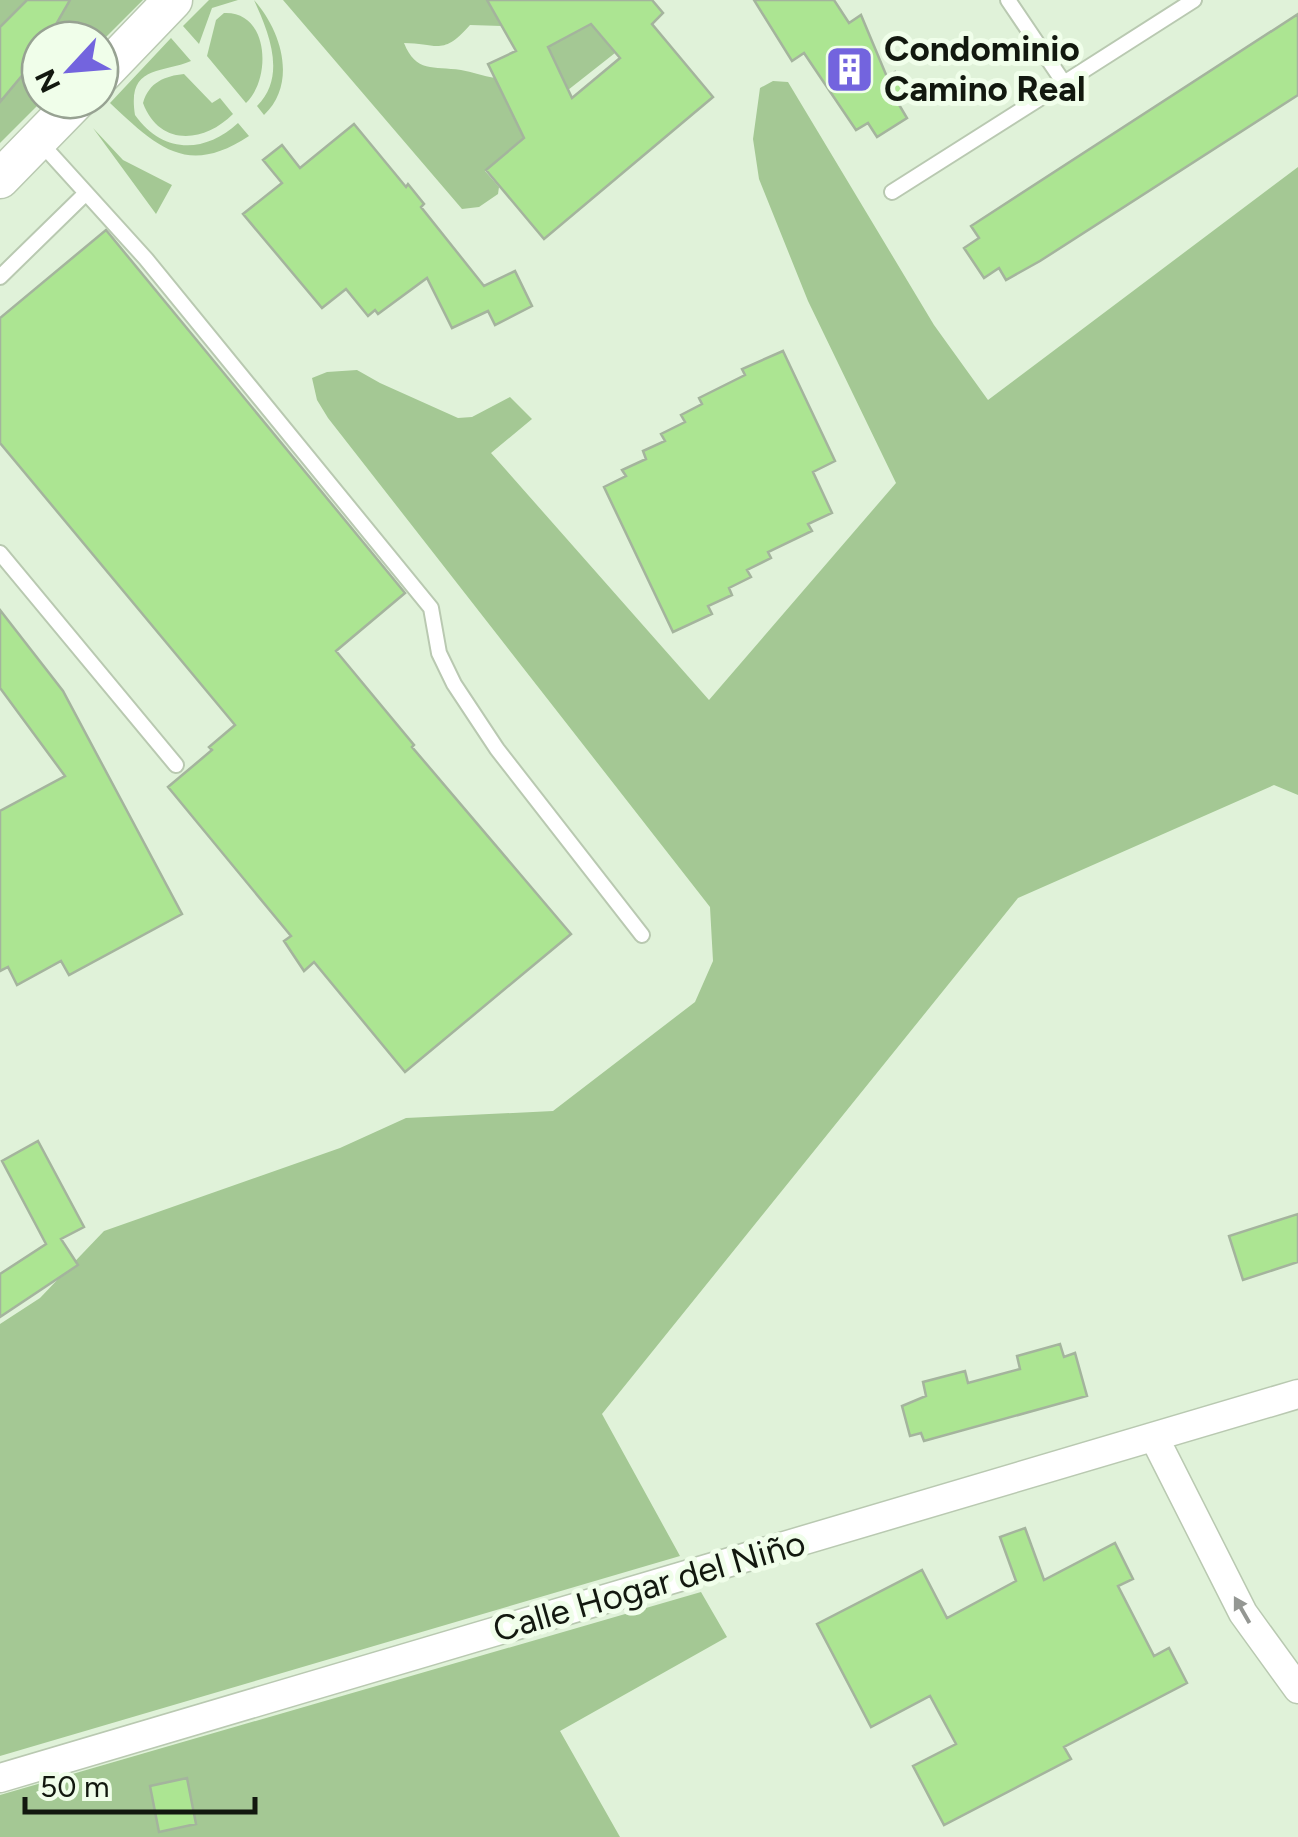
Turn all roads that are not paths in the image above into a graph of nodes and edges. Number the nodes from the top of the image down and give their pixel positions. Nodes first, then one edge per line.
1 (172, 0) edge
2 (1008, 0) edge
3 (1194, 0) edge
4 (120, 55) edge
5 (1064, 83) junction
6 (58, 120) edge
7 (38, 140) junction
8 (0, 179) edge
9 (892, 192) dead end
10 (86, 193) junction
11 (0, 277) edge
12 (0, 553) edge
13 (176, 765) dead end
14 (642, 935) dead end
15 (1298, 1394) edge
16 (1154, 1436) junction
17 (1298, 1689) edge
18 (0, 1778) edge

1 - 4 main road
2 - 5 lane
3 - 5 lane
5 - 9 lane
6 - 7 main road
7 - 8 main road
7 - 10 lane
10 - 11 lane
10 - 14 lane
12 - 13 lane
15 - 16 street, Calle Hogar del Niño
17 -> 16 street
16 - 18 street, Calle Hogar del Niño

